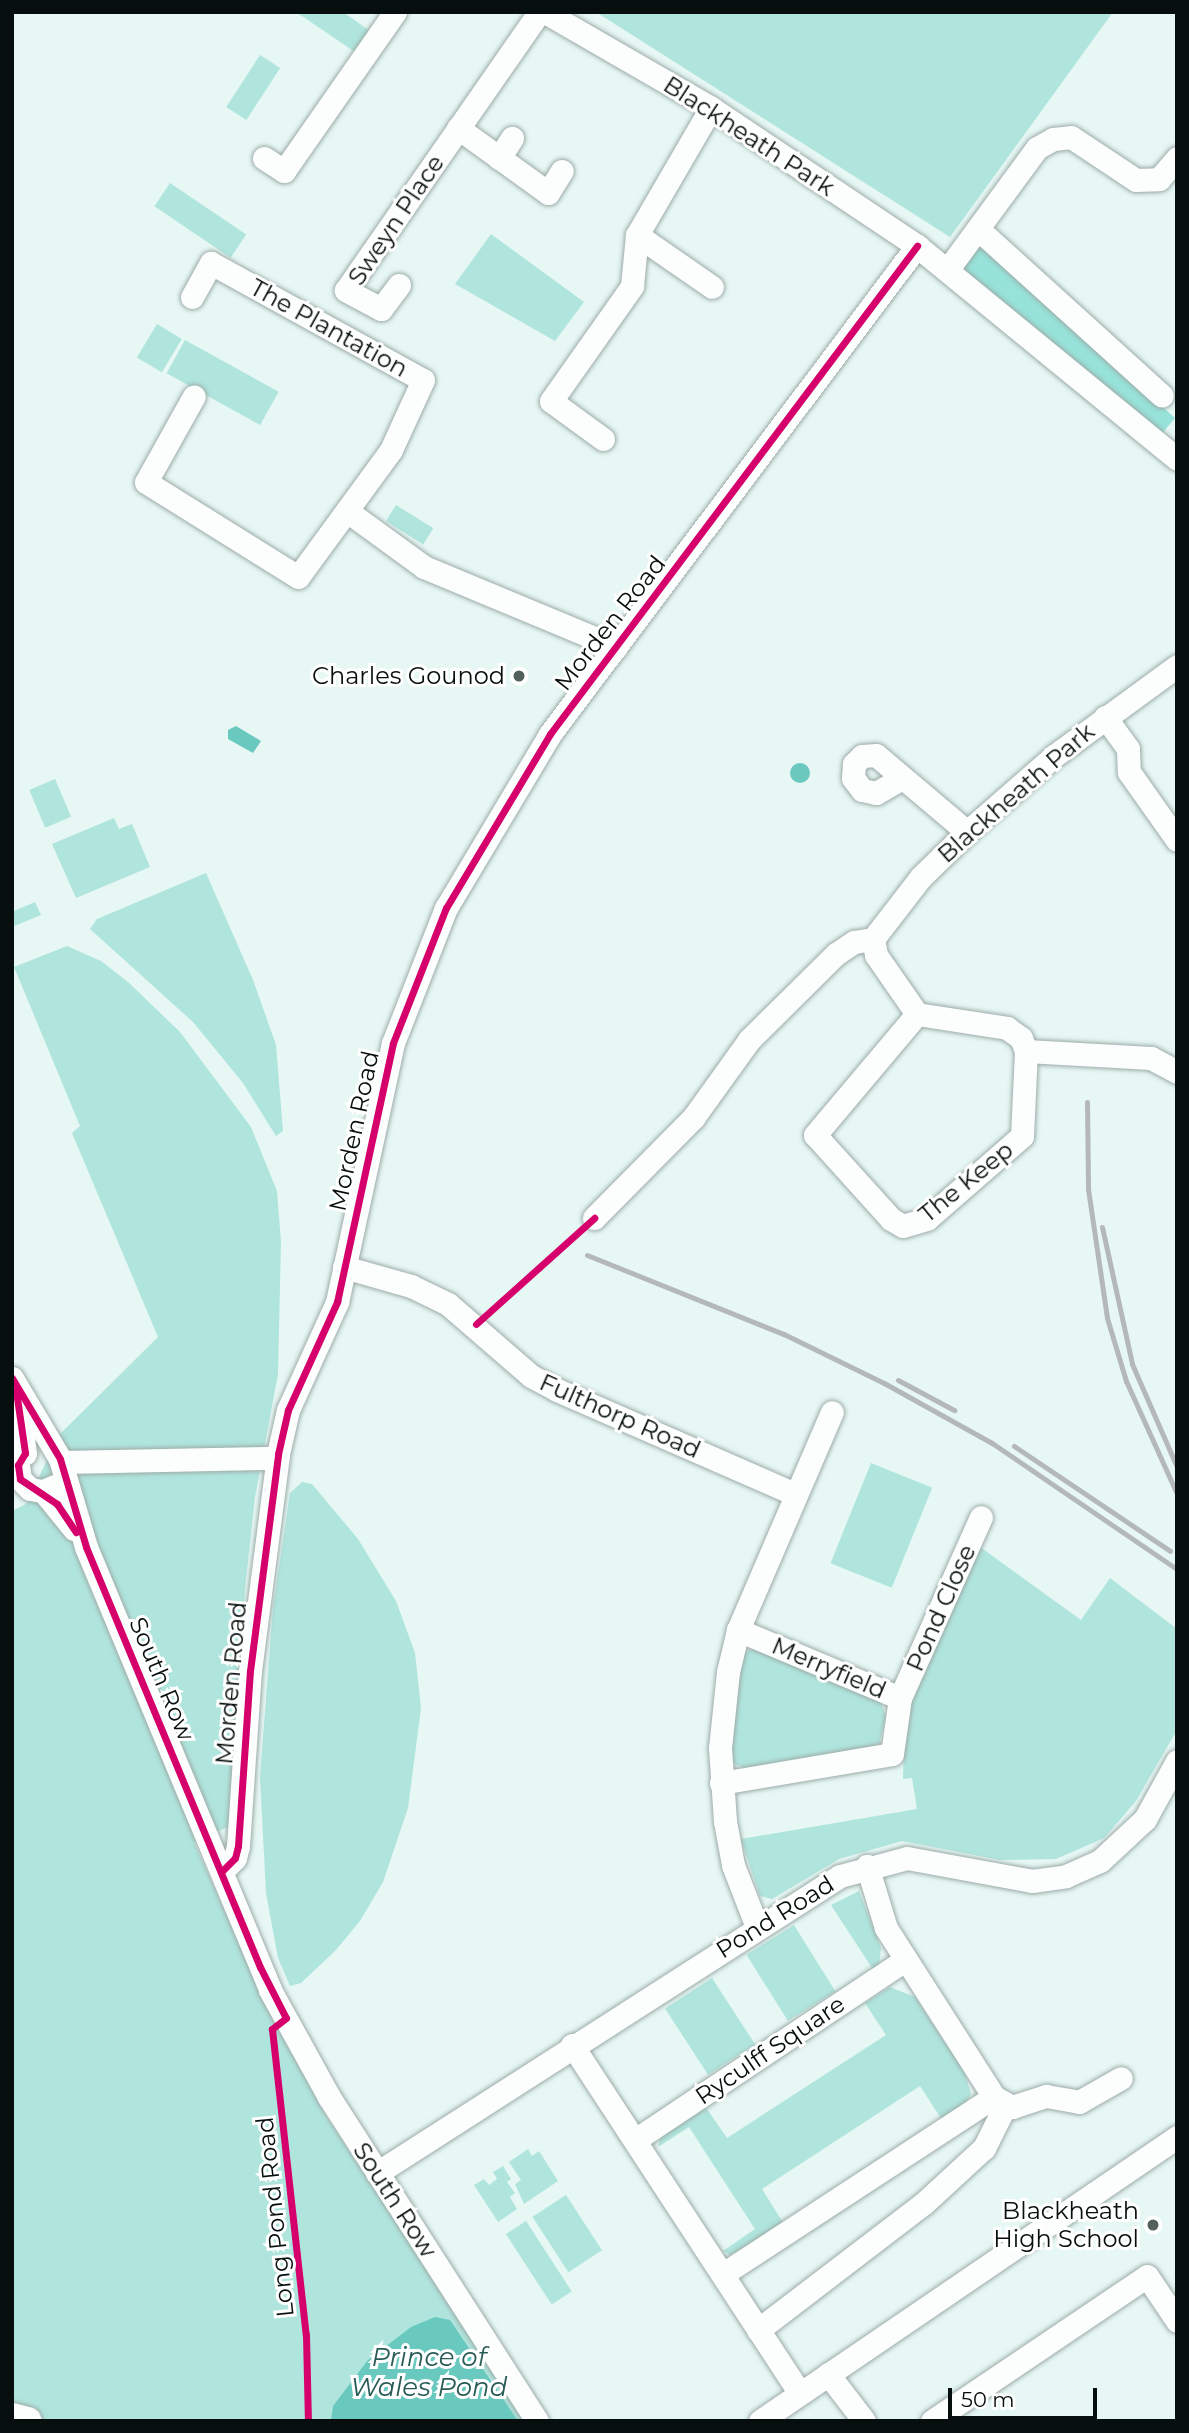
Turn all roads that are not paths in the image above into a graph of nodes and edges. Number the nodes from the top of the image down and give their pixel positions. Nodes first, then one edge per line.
1 (396, 12) edge
2 (539, 12) edge
3 (545, 12) edge
4 (711, 108) junction
5 (458, 128) junction
6 (512, 138) dead end
7 (264, 158) dead end
8 (499, 158) junction
9 (1177, 158) edge
10 (562, 171) dead end
11 (978, 229) junction
12 (637, 235) junction
13 (917, 246) junction
14 (948, 269) junction
15 (399, 285) dead end
16 (712, 287) dead end
17 (192, 297) dead end
18 (194, 396) dead end
19 (1162, 396) dead end
20 (603, 439) dead end
21 (1172, 447) edge
22 (346, 511) junction
23 (616, 647) junction
24 (1177, 666) edge
25 (1105, 717) junction
26 (902, 778) dead end
27 (967, 832) junction
28 (1177, 840) edge
29 (873, 939) junction
30 (917, 1014) junction
31 (1026, 1051) junction
32 (1177, 1072) edge
33 (594, 1218) dead end
34 (344, 1267) junction
35 (14, 1381) edge
36 (832, 1412) dead end
37 (277, 1458) junction
38 (58, 1461) junction
39 (18, 1463) edge
40 (38, 1491) junction
41 (795, 1494) junction
42 (12, 1501) edge
43 (981, 1517) dead end
44 (86, 1548) junction
45 (738, 1630) junction
46 (901, 1698) junction
47 (1177, 1761) edge
48 (721, 1783) junction
49 (867, 1866) junction
50 (222, 1871) junction
51 (757, 1927) junction
52 (905, 1960) junction
53 (572, 2045) junction
54 (1121, 2078) dead end
55 (1000, 2101) junction
56 (1177, 2137) edge
57 (635, 2140) junction
58 (377, 2173) junction
59 (723, 2274) junction
60 (1177, 2321) edge
61 (758, 2330) junction
62 (828, 2374) junction
63 (800, 2393) junction
64 (12, 2417) edge
65 (28, 2421) edge
66 (537, 2421) edge
67 (760, 2421) edge
68 (864, 2421) edge
69 (932, 2421) edge

1 - 7 street
2 - 5 street, Sweyn Place
3 - 4 street, Blackheath Park
4 - 12 street
4 - 13 street, Blackheath Park
5 - 8 street, Sweyn Place
5 - 15 street, Sweyn Place
6 - 8 street
8 - 10 street, Sweyn Place
9 - 11 street
11 - 14 street
11 - 19 street
12 - 16 street
12 - 20 street
13 - 14 street, Blackheath Park
13 - 23 street, Morden Road
14 - 21 street, Blackheath Park
17 - 22 street, The Plantation
18 - 22 street, The Plantation
22 - 23 street
23 - 34 street, Morden Road
24 - 25 street, Blackheath Park
25 - 27 street, Blackheath Park
25 - 28 street
26 - 27 street
27 - 29 street, Blackheath Park
29 - 30 street
29 - 33 street
30 - 31 street
30 - 31 street, The Keep
31 - 32 street
34 - 37 street, Morden Road
34 - 41 street, Fulthorp Road
35 - 38 street
35 - 39 street
36 - 41 street
37 - 38 street
37 - 50 street, Morden Road
38 - 39 street
38 - 40 street
38 - 44 street
39 - 40 street
40 - 42 street
40 - 44 street
41 - 45 street
43 - 46 street, Pond Close
44 - 50 street, South Row
45 - 46 street, Merryfield
45 - 48 street
46 - 48 street, Merryfield
47 - 49 street, Pond Road
48 - 51 street
49 - 51 street, Pond Road
49 - 52 street
50 - 58 street, South Row
51 - 53 street, Pond Road
52 - 55 street
52 - 57 street, Ryculff Square
53 - 57 street
53 - 58 street, Pond Road
54 - 55 street
55 - 59 street
55 - 61 street
56 - 62 street
57 - 59 street
58 - 66 street, South Row
59 - 61 street
60 - 69 street
61 - 63 street
62 - 63 street
62 - 68 street
63 - 67 street
64 - 65 main road

